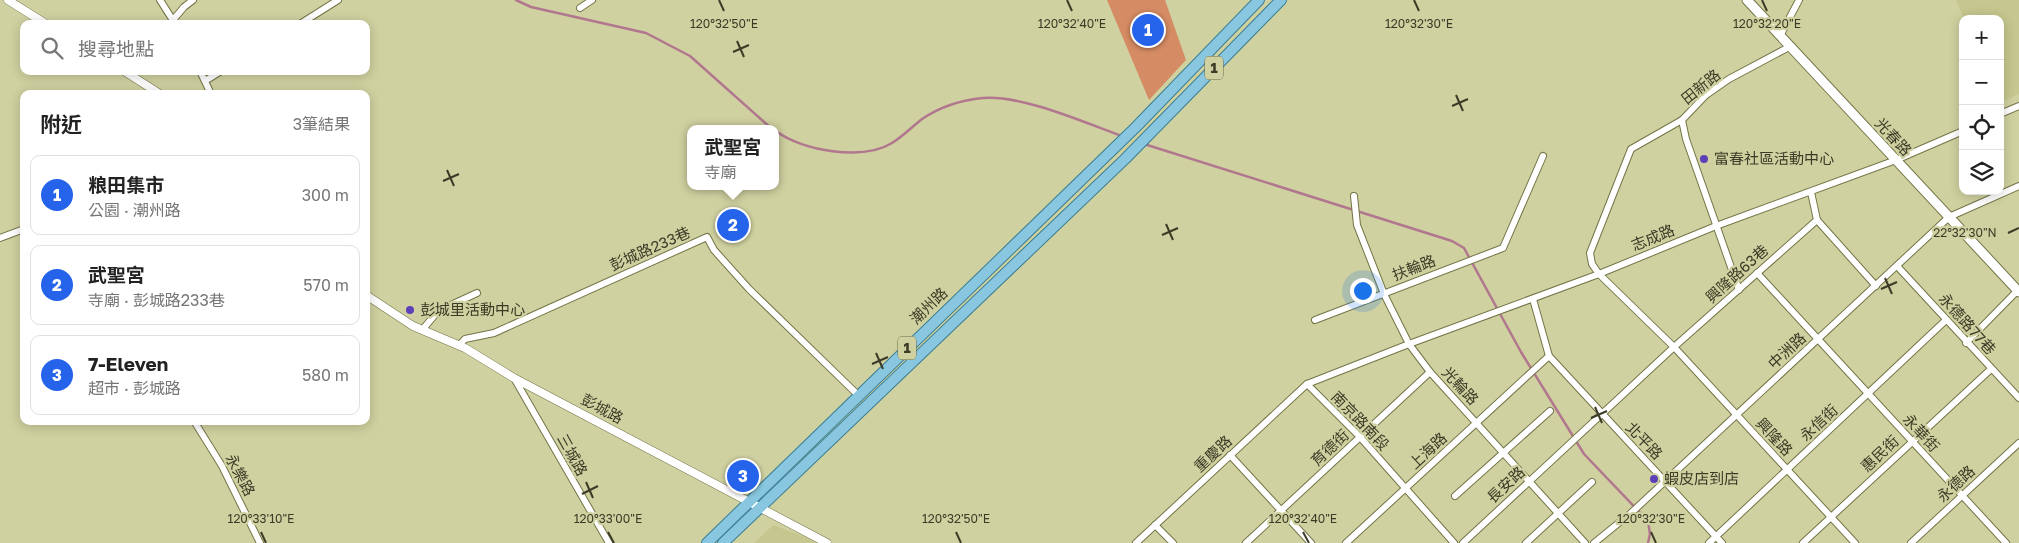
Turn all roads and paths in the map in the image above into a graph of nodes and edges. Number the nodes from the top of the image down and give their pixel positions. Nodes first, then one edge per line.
1 (8, 0) edge
2 (160, 0) edge
3 (193, 0) edge
4 (338, 0) edge
5 (592, 0) edge
6 (1259, 0) edge
7 (1281, 0) edge
8 (1747, 0) edge
9 (1799, 0) edge
10 (580, 8) dead end
11 (40, 20) edge
12 (173, 20) edge
13 (175, 20) edge
14 (306, 20) edge
15 (1780, 36) junction
16 (1790, 47) junction
17 (130, 75) edge
18 (202, 75) edge
19 (215, 75) edge
20 (205, 81) junction
21 (154, 90) edge
22 (209, 90) edge
23 (2019, 106) edge
24 (2004, 112) edge
25 (1682, 120) junction
26 (1959, 132) edge
27 (1543, 156) dead end
28 (1896, 160) junction
29 (2019, 186) edge
30 (1811, 192) junction
31 (1354, 196) dead end
32 (1950, 217) junction
33 (1817, 220) junction
34 (1716, 226) junction
35 (20, 230) edge
36 (0, 238) edge
37 (1897, 266) junction
38 (1758, 273) junction
39 (1599, 274) junction
40 (1876, 286) junction
41 (1739, 290) junction
42 (2018, 290) edge
43 (477, 293) dead end
44 (1384, 294) junction
45 (370, 298) edge
46 (1533, 299) junction
47 (1315, 320) dead end
48 (1946, 320) junction
49 (423, 329) junction
50 (1817, 340) junction
51 (1966, 343) junction
52 (1408, 344) junction
53 (459, 345) junction
54 (1674, 347) junction
55 (1549, 356) junction
56 (1990, 369) junction
57 (1430, 372) junction
58 (514, 378) junction
59 (1307, 384) junction
60 (1868, 394) junction
61 (858, 395) junction
62 (2019, 398) edge
63 (1550, 411) dead end
64 (1602, 414) junction
65 (1736, 414) junction
66 (1477, 423) junction
67 (196, 425) edge
68 (1360, 437) junction
69 (1912, 442) junction
70 (2019, 443) edge
71 (1503, 452) junction
72 (1230, 455) junction
73 (1787, 470) junction
74 (1664, 480) junction
75 (1528, 482) junction
76 (1592, 482) dead end
77 (1406, 489) junction
78 (1963, 495) junction
79 (1455, 496) dead end
80 (749, 502) junction
81 (759, 508) junction
82 (1282, 510) junction
83 (1558, 514) junction
84 (1831, 517) junction
85 (1155, 525) junction
86 (1716, 536) junction
87 (260, 543) edge
88 (609, 543) edge
89 (707, 543) edge
90 (723, 543) edge
91 (827, 543) edge
92 (1136, 543) edge
93 (1172, 543) edge
94 (1246, 543) edge
95 (1312, 543) edge
96 (1346, 543) edge
97 (1454, 543) edge
98 (1463, 543) edge
99 (1526, 543) edge
100 (1585, 543) edge
101 (1594, 543) edge
102 (1709, 543) edge
103 (1722, 543) edge
104 (1804, 543) edge
105 (1855, 543) edge
106 (1911, 543) edge
107 (2006, 543) edge

1 - 11 street
2 - 12 street
3 - 13 street
4 - 14 street
5 - 10 street
6 - 61 main road, 潮州路 / 1
7 - 81 main road, 潮州路 / 1
8 - 15 main road, 光春路
9 - 15 street
15 - 16 main road, 光春路
16 - 25 street, 田新路
16 - 28 main road, 光春路
17 - 21 street
18 - 20 street
19 - 20 street
20 - 22 street
23 - 24 street
25 - 34 street
25 - 39 street, 田新路
26 - 28 street, 志成路
27 - 44 street, 扶輪路
28 - 30 street, 志成路
28 - 32 main road, 光春路
29 - 32 street, 中洲路
30 - 33 street
30 - 34 street, 志成路
31 - 44 street, 光輪路
32 - 37 street, 中洲路
32 - 42 main road, 光春路
33 - 38 street, 興隆路63巷
33 - 40 street
34 - 39 street, 志成路
34 - 41 street
35 - 36 street
37 - 40 street, 中洲路
37 - 48 street, 永德路77巷
38 - 41 street, 興隆路63巷
38 - 50 street, 永華街
39 - 46 street, 志成路
39 - 54 street, 興隆路
40 - 50 street, 中洲路
41 - 54 street, 興隆路63巷
42 - 51 street
43 - 49 street
44 - 47 street, 扶輪路
44 - 52 street, 光輪路
45 - 49 street, 彭城路
46 - 52 street, 志成路
46 - 55 street, 北平路
48 - 51 street, 永德路77巷
48 - 60 street, 永信街
49 - 53 street, 彭城路
50 - 60 street, 永華街
50 - 65 street, 中洲路
51 - 56 street, 永德路77巷
52 - 57 street, 光輪路
52 - 59 street
53 - 58 street, 彭城路
53 - 61 street, 彭城路233巷
54 - 64 street
54 - 65 street, 興隆路
55 - 64 street, 北平路
55 - 66 street, 上海路
56 - 62 street, 永德路77巷
56 - 69 street, 惠民街
57 - 66 street, 光輪路
57 - 68 street, 育德街
58 - 80 street, 彭城路
58 - 88 street, 三城路
59 - 68 street, 南京路南段
59 - 72 street, 重慶路
60 - 69 street, 永華街
60 - 73 street, 永信街
61 - 80 main road, 潮州路 / 1
63 - 71 street
64 - 74 street, 北平路
64 - 75 street, 長安路
65 - 73 street, 興隆路
65 - 74 street, 中洲路
66 - 71 street, 光輪路
66 - 77 street, 上海路
67 - 87 street, 永樂路
68 - 77 street, 南京路南段
68 - 82 street, 育德街
69 - 78 street, 永華街
69 - 84 street, 惠民街
70 - 78 street, 永德路
71 - 75 street, 光輪路
71 - 79 street
72 - 82 street
72 - 85 street, 重慶路
73 - 84 street, 興隆路
73 - 86 street, 永信街
74 - 86 street, 北平路
74 - 101 street, 中洲路
75 - 83 street, 光輪路
75 - 98 street, 長安路
76 - 83 street
77 - 96 street, 上海路
77 - 97 street, 南京路南段
78 - 106 street, 永德路
78 - 107 street, 永華街
80 - 81 street, 彭城路
80 - 89 main road, 潮州路 / 1
81 - 90 main road, 潮州路 / 1
81 - 91 street, 彭城路
82 - 94 street, 育德街
82 - 95 street
83 - 99 street
83 - 100 street, 光輪路
84 - 104 street
84 - 105 street, 興隆路
85 - 92 street, 重慶路
85 - 93 street
86 - 102 street, 永信街
86 - 103 street, 北平路

